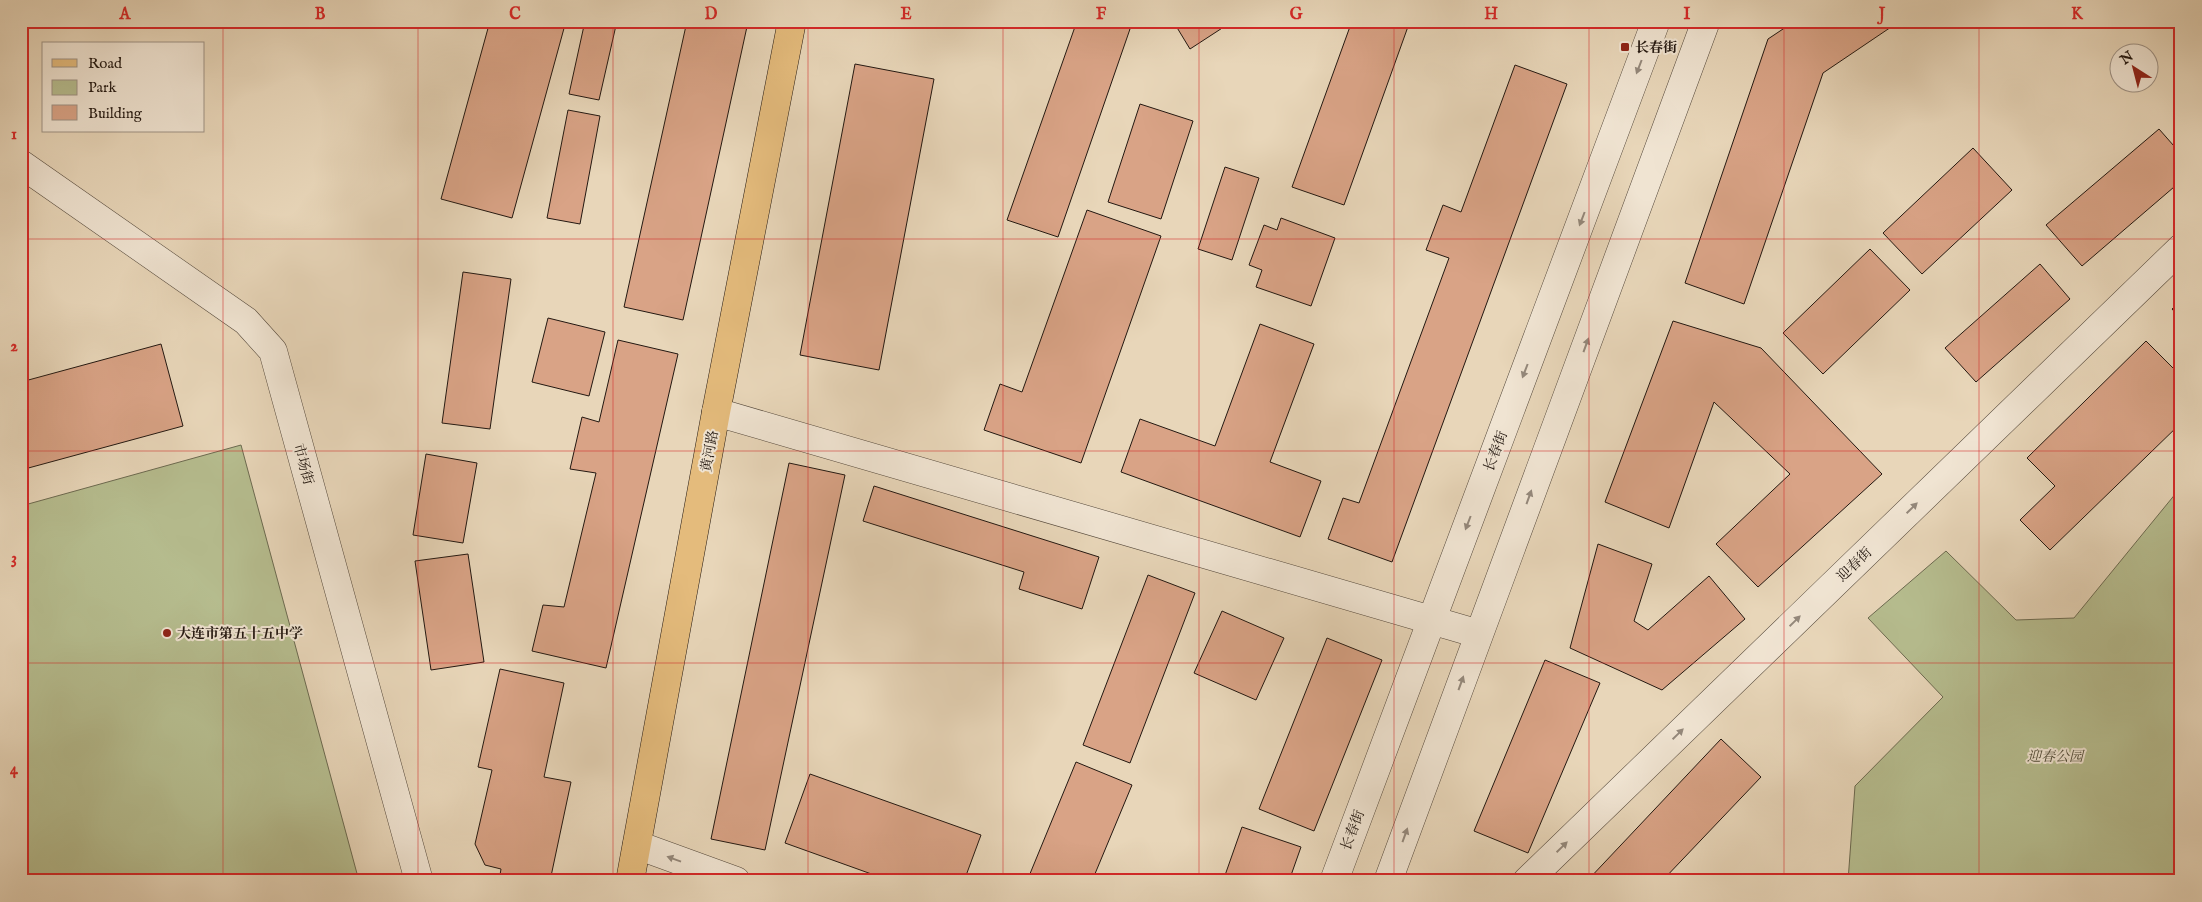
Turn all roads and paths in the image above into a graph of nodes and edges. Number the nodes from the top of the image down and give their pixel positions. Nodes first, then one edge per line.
1 (792, 21) edge
2 (1656, 21) edge
3 (1706, 21) edge
4 (21, 164) edge
5 (2181, 248) edge
6 (716, 412) junction
7 (1431, 620) junction
8 (1479, 634) junction
9 (636, 845) junction
10 (419, 881) edge
11 (630, 881) edge
12 (736, 881) edge
13 (1334, 881) edge
14 (1388, 881) edge
15 (1527, 881) edge

1 - 6 main road, 黄河路
2 -> 7 street, 长春街
8 -> 3 street
4 - 10 street, 市场街
15 -> 5 street, 迎春街
6 - 7 street
6 - 9 main road, 黄河路
7 - 8 street
7 - 13 street, 长春街
14 -> 8 street
9 - 11 main road, 黄河路
12 -> 9 street

